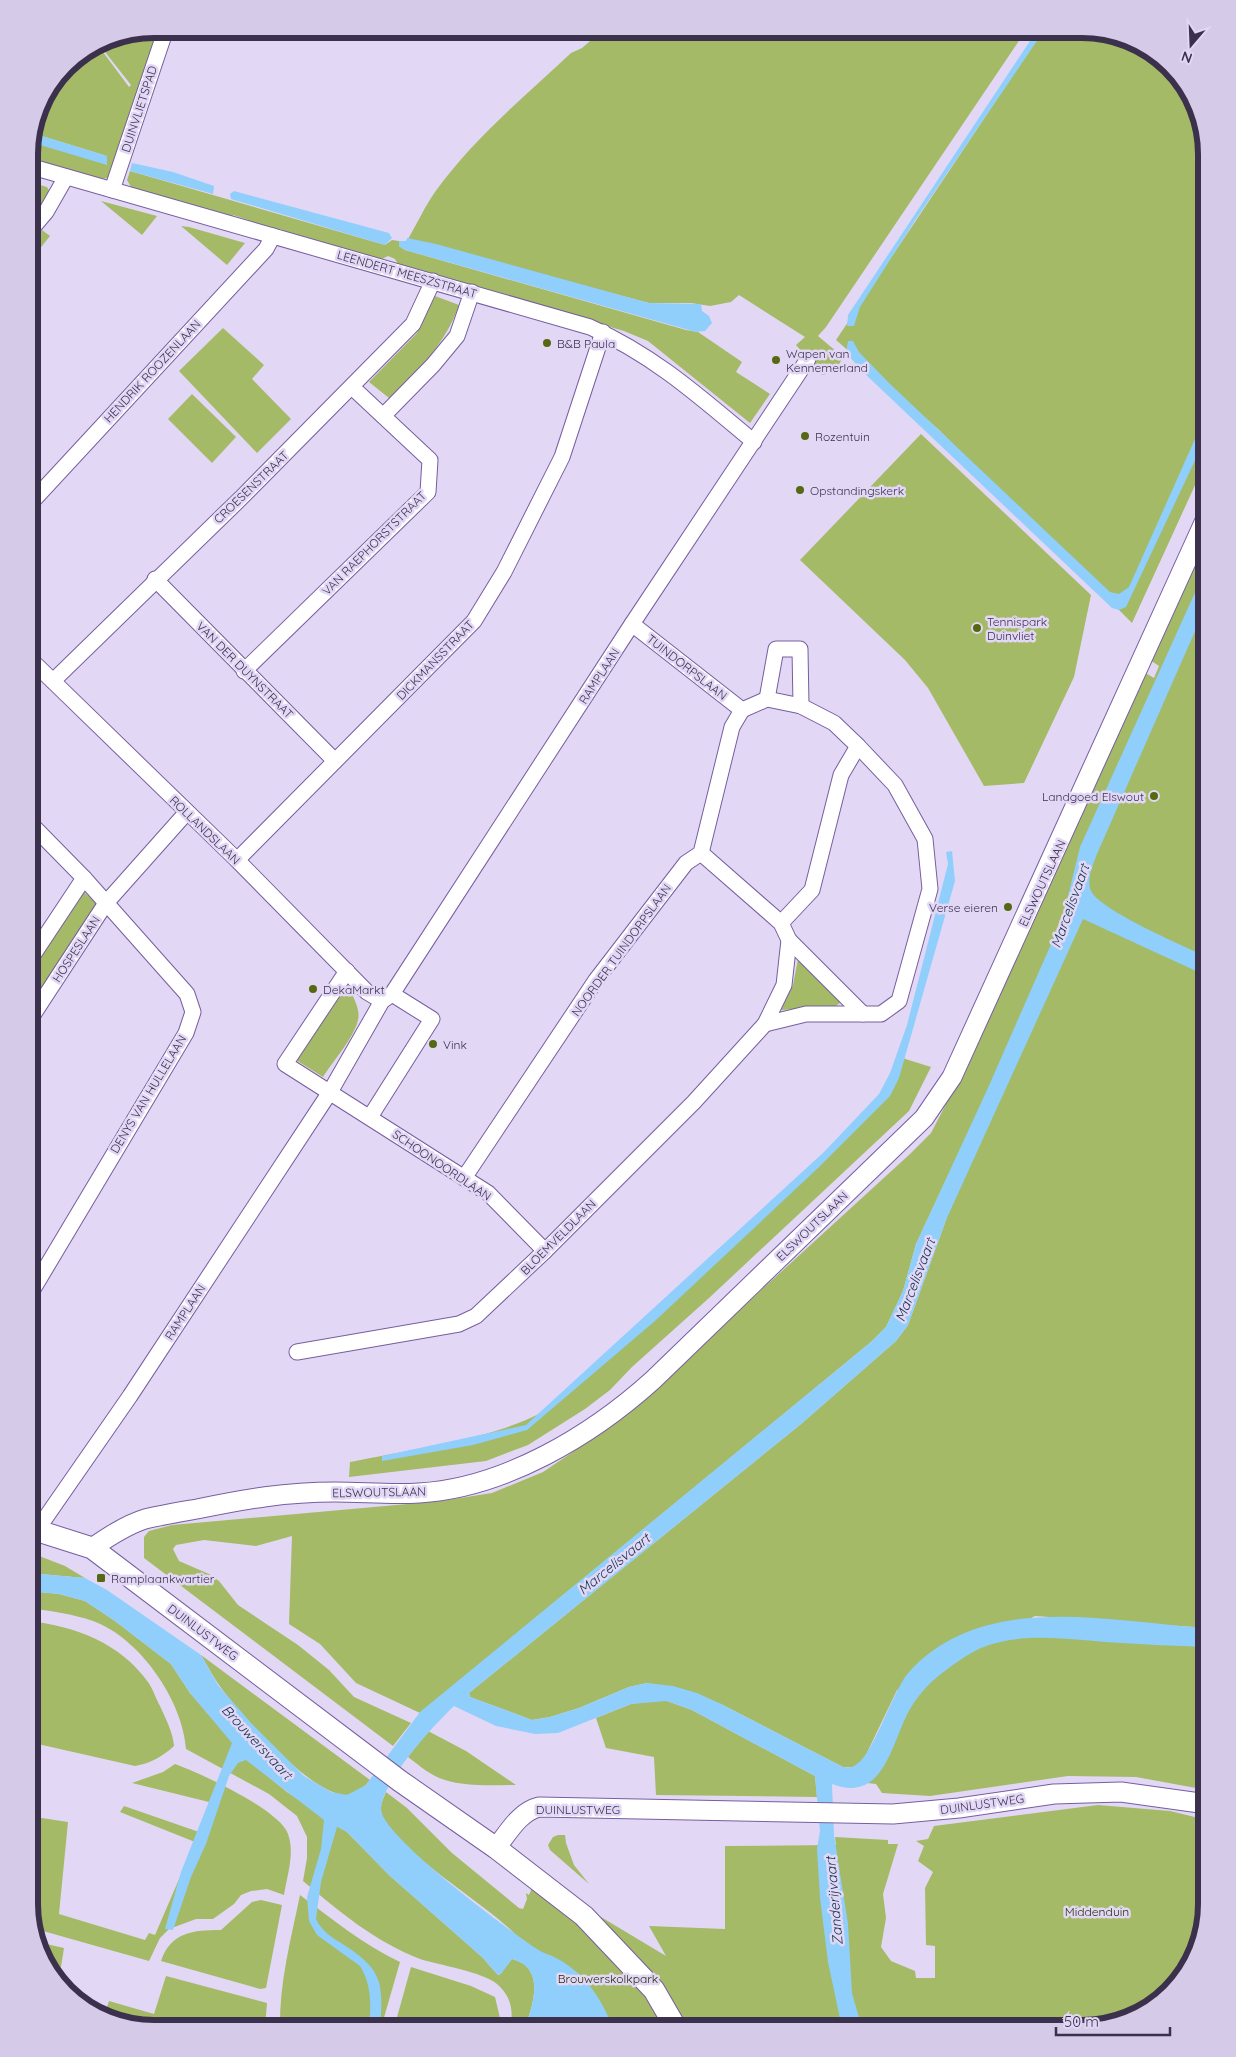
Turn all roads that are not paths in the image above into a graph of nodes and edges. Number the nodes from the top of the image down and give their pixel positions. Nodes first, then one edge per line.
1 (163, 38) edge
2 (38, 169) edge
3 (66, 177) junction
4 (112, 190) junction
5 (38, 221) edge
6 (272, 236) junction
7 (433, 281) junction
8 (472, 292) junction
9 (603, 332) junction
10 (808, 360) dead end
11 (352, 387) junction
12 (384, 415) junction
13 (754, 442) junction
14 (38, 495) edge
15 (1198, 536) edge
16 (155, 579) junction
17 (632, 624) junction
18 (38, 667) edge
19 (244, 670) junction
20 (53, 681) junction
21 (767, 699) junction
22 (801, 706) junction
23 (742, 710) junction
24 (858, 746) junction
25 (335, 761) junction
26 (187, 812) junction
27 (38, 831) edge
28 (701, 853) junction
29 (237, 860) junction
30 (84, 878) junction
31 (106, 903) junction
32 (781, 923) junction
33 (789, 940) junction
34 (38, 947) edge
35 (347, 971) junction
36 (387, 997) junction
37 (38, 1007) edge
38 (863, 1014) junction
39 (765, 1024) junction
40 (330, 1092) junction
41 (370, 1117) junction
42 (464, 1178) junction
43 (544, 1251) junction
44 (38, 1281) edge
45 (297, 1352) dead end
46 (38, 1522) edge
47 (38, 1531) edge
48 (92, 1548) junction
49 (1198, 1802) edge
50 (496, 1848) junction
51 (671, 2020) edge

1 - 4 street, DUINVLIETSPAD
2 - 3 street, LEENDERT MEESZSTRAAT
3 - 4 street, LEENDERT MEESZSTRAAT
3 - 5 street
4 - 6 street, LEENDERT MEESZSTRAAT
6 - 7 street, LEENDERT MEESZSTRAAT
6 - 14 street, HENDRIK ROOZENLAAN
7 - 8 street, LEENDERT MEESZSTRAAT
7 - 11 street, CROESENSTRAAT
8 - 9 street, LEENDERT MEESZSTRAAT
8 - 12 street
9 - 13 street, LEENDERT MEESZSTRAAT
9 - 25 street, DICKMANSSTRAAT
10 - 13 street, RAMPLAAN
11 - 12 street, VAN RAEPHORSTSTRAAT
11 - 16 street, CROESENSTRAAT
12 - 19 street, VAN RAEPHORSTSTRAAT
13 - 17 street, RAMPLAAN
15 - 48 street, ELSWOUTSLAAN
16 - 19 street, VAN DER DUYNSTRAAT
16 - 20 street, CROESENSTRAAT
17 - 23 street, TUINDORPSLAAN
17 - 36 street, RAMPLAAN
18 - 20 street, ROLLANDSLAAN
19 - 25 street, VAN DER DUYNSTRAAT
20 - 26 street, ROLLANDSLAAN
21 - 22 street
21 - 22 street
21 - 23 street
22 - 24 street
23 - 28 street
24 - 32 street
24 - 38 street
25 - 29 street, DICKMANSSTRAAT
26 - 29 street, ROLLANDSLAAN
26 - 31 street, HOSPESLAAN
27 - 30 street, HOSPESLAAN
28 - 32 street
28 - 42 street, NOORDER TUINDORPSLAAN
29 - 35 street, ROLLANDSLAAN
30 - 31 street, HOSPESLAAN
30 - 34 street
31 - 37 street, HOSPESLAAN
31 - 44 street, DENYS VAN HULLELAAN
32 - 33 street
33 - 38 street
33 - 39 street, BLOEMVELDLAAN
35 - 36 street, ROLLANDSLAAN
35 - 40 street
36 - 40 street, RAMPLAAN
36 - 41 street
38 - 39 street
39 - 43 street, BLOEMVELDLAAN
40 - 41 street, SCHOONOORDLAAN
40 - 46 street, RAMPLAAN
41 - 42 street, SCHOONOORDLAAN
42 - 43 street, SCHOONOORDLAAN
43 - 45 street, BLOEMVELDLAAN
47 - 48 main road, DUINLUSTWEG
48 - 50 main road, DUINLUSTWEG
49 - 50 street, DUINLUSTWEG
50 - 51 main road

